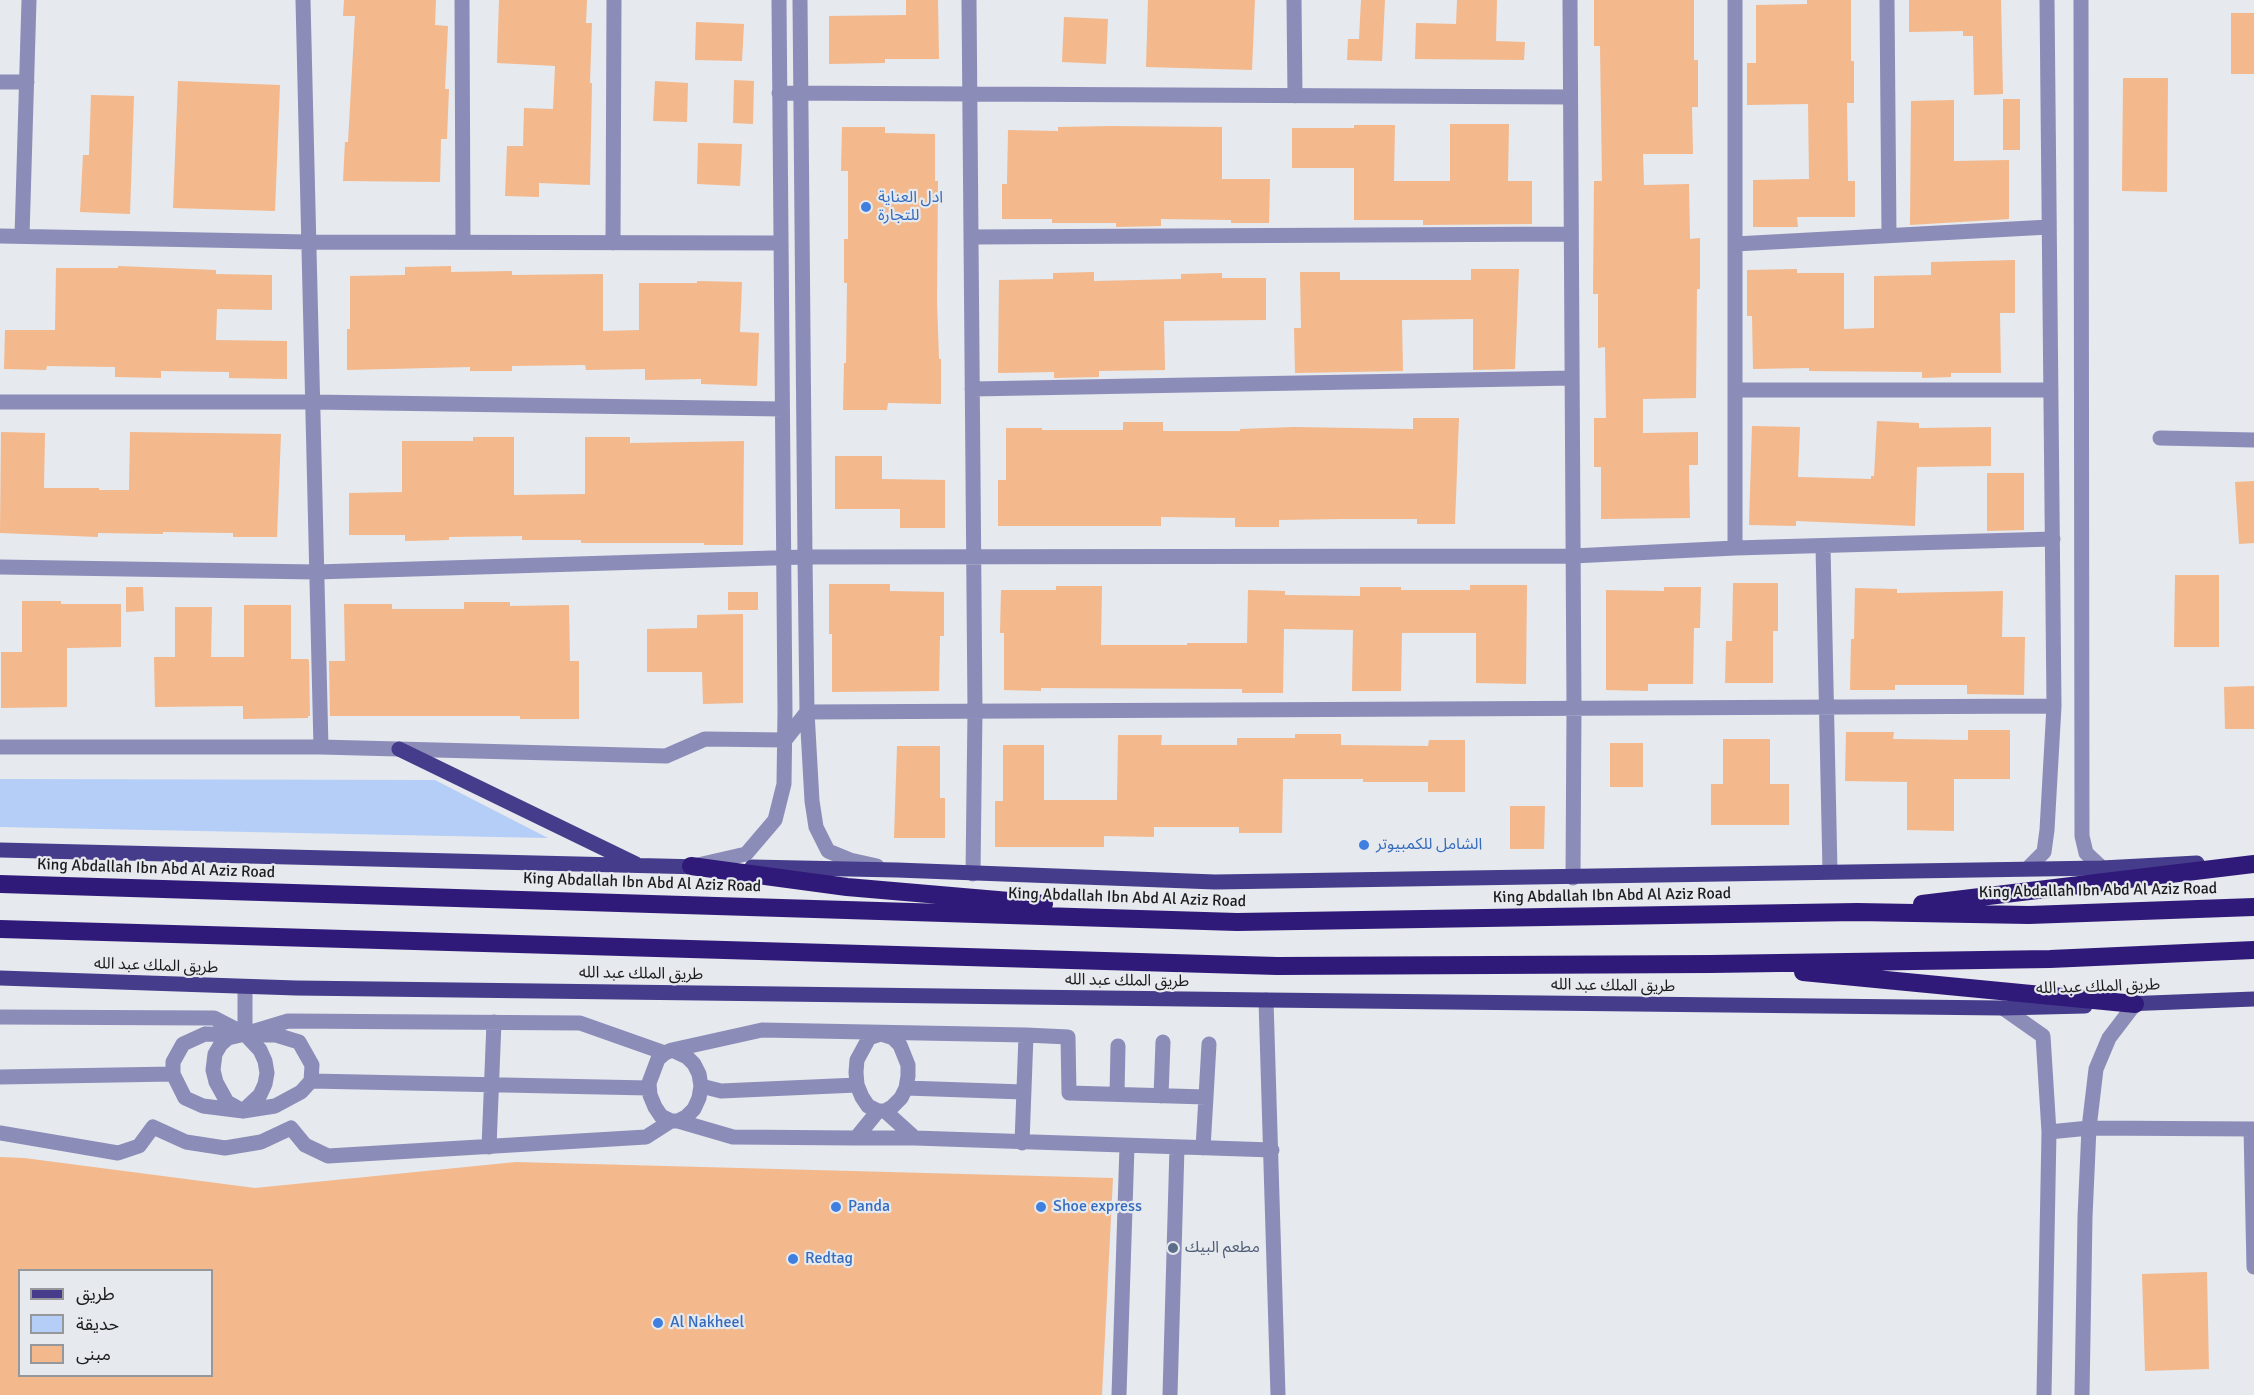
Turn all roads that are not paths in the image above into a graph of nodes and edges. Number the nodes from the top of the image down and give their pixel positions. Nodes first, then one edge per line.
1 (30, 0) edge
2 (303, 0) edge
3 (462, 0) edge
4 (614, 0) edge
5 (778, 0) edge
6 (800, 0) edge
7 (969, 0) edge
8 (1294, 0) edge
9 (1570, 0) edge
10 (1735, 0) edge
11 (1887, 0) edge
12 (2047, 0) edge
13 (2081, 0) edge
14 (0, 82) edge
15 (27, 82) junction
16 (779, 93) junction
17 (801, 93) junction
18 (969, 94) junction
19 (1295, 96) junction
20 (1570, 97) junction
21 (2049, 227) junction
22 (1571, 234) junction
23 (1889, 235) junction
24 (0, 236) edge
25 (22, 236) junction
26 (971, 237) junction
27 (308, 242) junction
28 (463, 242) junction
29 (613, 243) junction
30 (781, 243) junction
31 (1735, 244) junction
32 (1572, 378) junction
33 (972, 389) junction
34 (1735, 390) junction
35 (2051, 390) junction
36 (0, 402) edge
37 (312, 402) junction
38 (782, 409) junction
39 (2160, 438) dead end
40 (2254, 440) edge
41 (2053, 539) junction
42 (1823, 546) junction
43 (1735, 548) junction
44 (1573, 556) junction
45 (805, 557) junction
46 (973, 557) junction
47 (784, 558) junction
48 (0, 567) edge
49 (316, 572) junction
50 (2054, 706) junction
51 (1827, 707) junction
52 (1574, 708) junction
53 (975, 711) junction
54 (807, 712) junction
55 (785, 740) junction
56 (0, 747) edge
57 (321, 747) junction
58 (399, 749) junction
59 (0, 850) edge
60 (2254, 862) edge
61 (641, 866) junction
62 (691, 866) junction
63 (2028, 868) junction
64 (2102, 868) junction
65 (897, 870) junction
66 (1830, 872) junction
67 (973, 874) junction
68 (1573, 878) junction
69 (0, 884) edge
70 (2254, 907) edge
71 (1857, 912) junction
72 (1238, 922) junction
73 (0, 929) edge
74 (2254, 950) edge
75 (1711, 964) junction
76 (0, 978) edge
77 (245, 987) junction
78 (2254, 999) edge
79 (1266, 1000) junction
80 (2135, 1004) junction
81 (2003, 1008) junction
82 (0, 1017) edge
83 (494, 1022) junction
84 (245, 1034) junction
85 (881, 1034) junction
86 (1026, 1035) junction
87 (1163, 1042) dead end
88 (1209, 1044) dead end
89 (1119, 1046) dead end
90 (669, 1051) junction
91 (173, 1074) junction
92 (0, 1077) edge
93 (311, 1081) junction
94 (491, 1084) junction
95 (857, 1085) junction
96 (701, 1086) junction
97 (650, 1088) junction
98 (906, 1088) junction
99 (1024, 1092) junction
100 (1116, 1094) junction
101 (1161, 1096) junction
102 (1206, 1097) junction
103 (243, 1110) junction
104 (881, 1111) junction
105 (675, 1121) junction
106 (2089, 1128) junction
107 (2252, 1129) edge
108 (2049, 1132) junction
109 (0, 1133) edge
110 (856, 1138) junction
111 (915, 1138) junction
112 (1022, 1143) junction
113 (1127, 1146) junction
114 (489, 1147) junction
115 (1177, 1147) junction
116 (1203, 1148) junction
117 (1272, 1150) junction
118 (2254, 1267) edge
119 (1119, 1395) edge
120 (1170, 1395) edge
121 (1278, 1395) edge
122 (2044, 1395) edge
123 (2082, 1395) edge

1 - 15 street
2 - 27 street
3 - 28 street
4 - 29 street
5 - 16 street
6 - 17 street
7 - 18 street
8 - 19 street
9 - 20 street
10 - 31 street
11 - 23 street
12 - 21 street
13 - 64 street
14 - 15 street
15 - 25 street
16 - 17 street
16 - 30 street
17 - 18 street
17 - 45 street
18 - 19 street
18 - 26 street
19 - 20 street
20 - 22 street
21 - 23 street
21 - 35 street
22 - 26 street
22 - 32 street
23 - 31 street
24 - 25 street
25 - 27 street
26 - 33 street
27 - 28 street
27 - 37 street
28 - 29 street
29 - 30 street
30 - 38 street
31 - 34 street
32 - 33 street
32 - 44 street
33 - 46 street
34 - 35 street
34 - 43 street
35 - 41 street
36 - 37 street
37 - 38 street
37 - 49 street
38 - 47 street
39 - 40 street
41 - 42 street
41 - 50 street
42 - 43 street
42 - 51 street
43 - 44 street
44 - 46 street
44 - 52 street
45 - 46 street
45 - 47 street
45 - 54 street
46 - 53 street
47 - 49 street
47 - 55 street
48 - 49 street
49 - 57 street
50 - 51 street
50 - 63 street
51 - 52 street
51 - 66 street
52 - 53 street
52 - 68 street
53 - 54 street
53 - 67 street
54 - 55 street
54 - 65 street
55 - 58 street
55 - 62 street
56 - 57 street
57 - 58 street
58 - 61 main road
59 - 61 main road
60 - 64 main road
60 - 71 highway
61 - 62 main road
62 - 65 main road
62 - 72 highway
63 - 64 main road
63 - 66 main road
65 - 67 main road
66 - 68 main road
67 - 68 main road
69 - 72 highway, King Abdallah Ibn Abd Al Aziz Road
70 - 71 highway, King Abdallah Ibn Abd Al Aziz Road
71 - 72 highway, King Abdallah Ibn Abd Al Aziz Road
73 - 75 highway
74 - 75 highway
75 - 80 highway
76 - 77 main road, طريق الملك عبد الله
77 - 79 main road, طريق الملك عبد الله
77 - 84 street
78 - 80 main road, طريق الملك عبد الله
79 - 81 main road, طريق الملك عبد الله
79 - 117 street
80 - 81 main road, طريق الملك عبد الله
80 - 106 street
81 - 108 street
82 - 84 street
83 - 84 street
83 - 90 street
83 - 94 street
84 - 91 street
84 - 93 street
84 - 103 street
84 - 103 street
85 - 86 street
85 - 90 street
85 - 95 street
85 - 98 street
86 - 99 street
86 - 100 street
87 - 101 street
88 - 102 street
89 - 100 street
90 - 96 street
90 - 97 street
91 - 92 street
91 - 103 street
93 - 94 street
93 - 103 street
94 - 97 street
94 - 114 street
95 - 96 street
95 - 104 street
96 - 105 street
97 - 105 street
98 - 99 street
98 - 104 street
99 - 112 street
100 - 101 street
101 - 102 street
102 - 116 street
104 - 110 street
104 - 111 street
105 - 110 street
105 - 114 street
106 - 107 street
106 - 108 street
106 - 123 street
107 - 118 street
108 - 122 street
109 - 114 street
110 - 111 street
111 - 112 street
112 - 113 street
113 - 115 street
113 - 119 street
115 - 116 street
115 - 120 street
116 - 117 street
117 - 121 street

